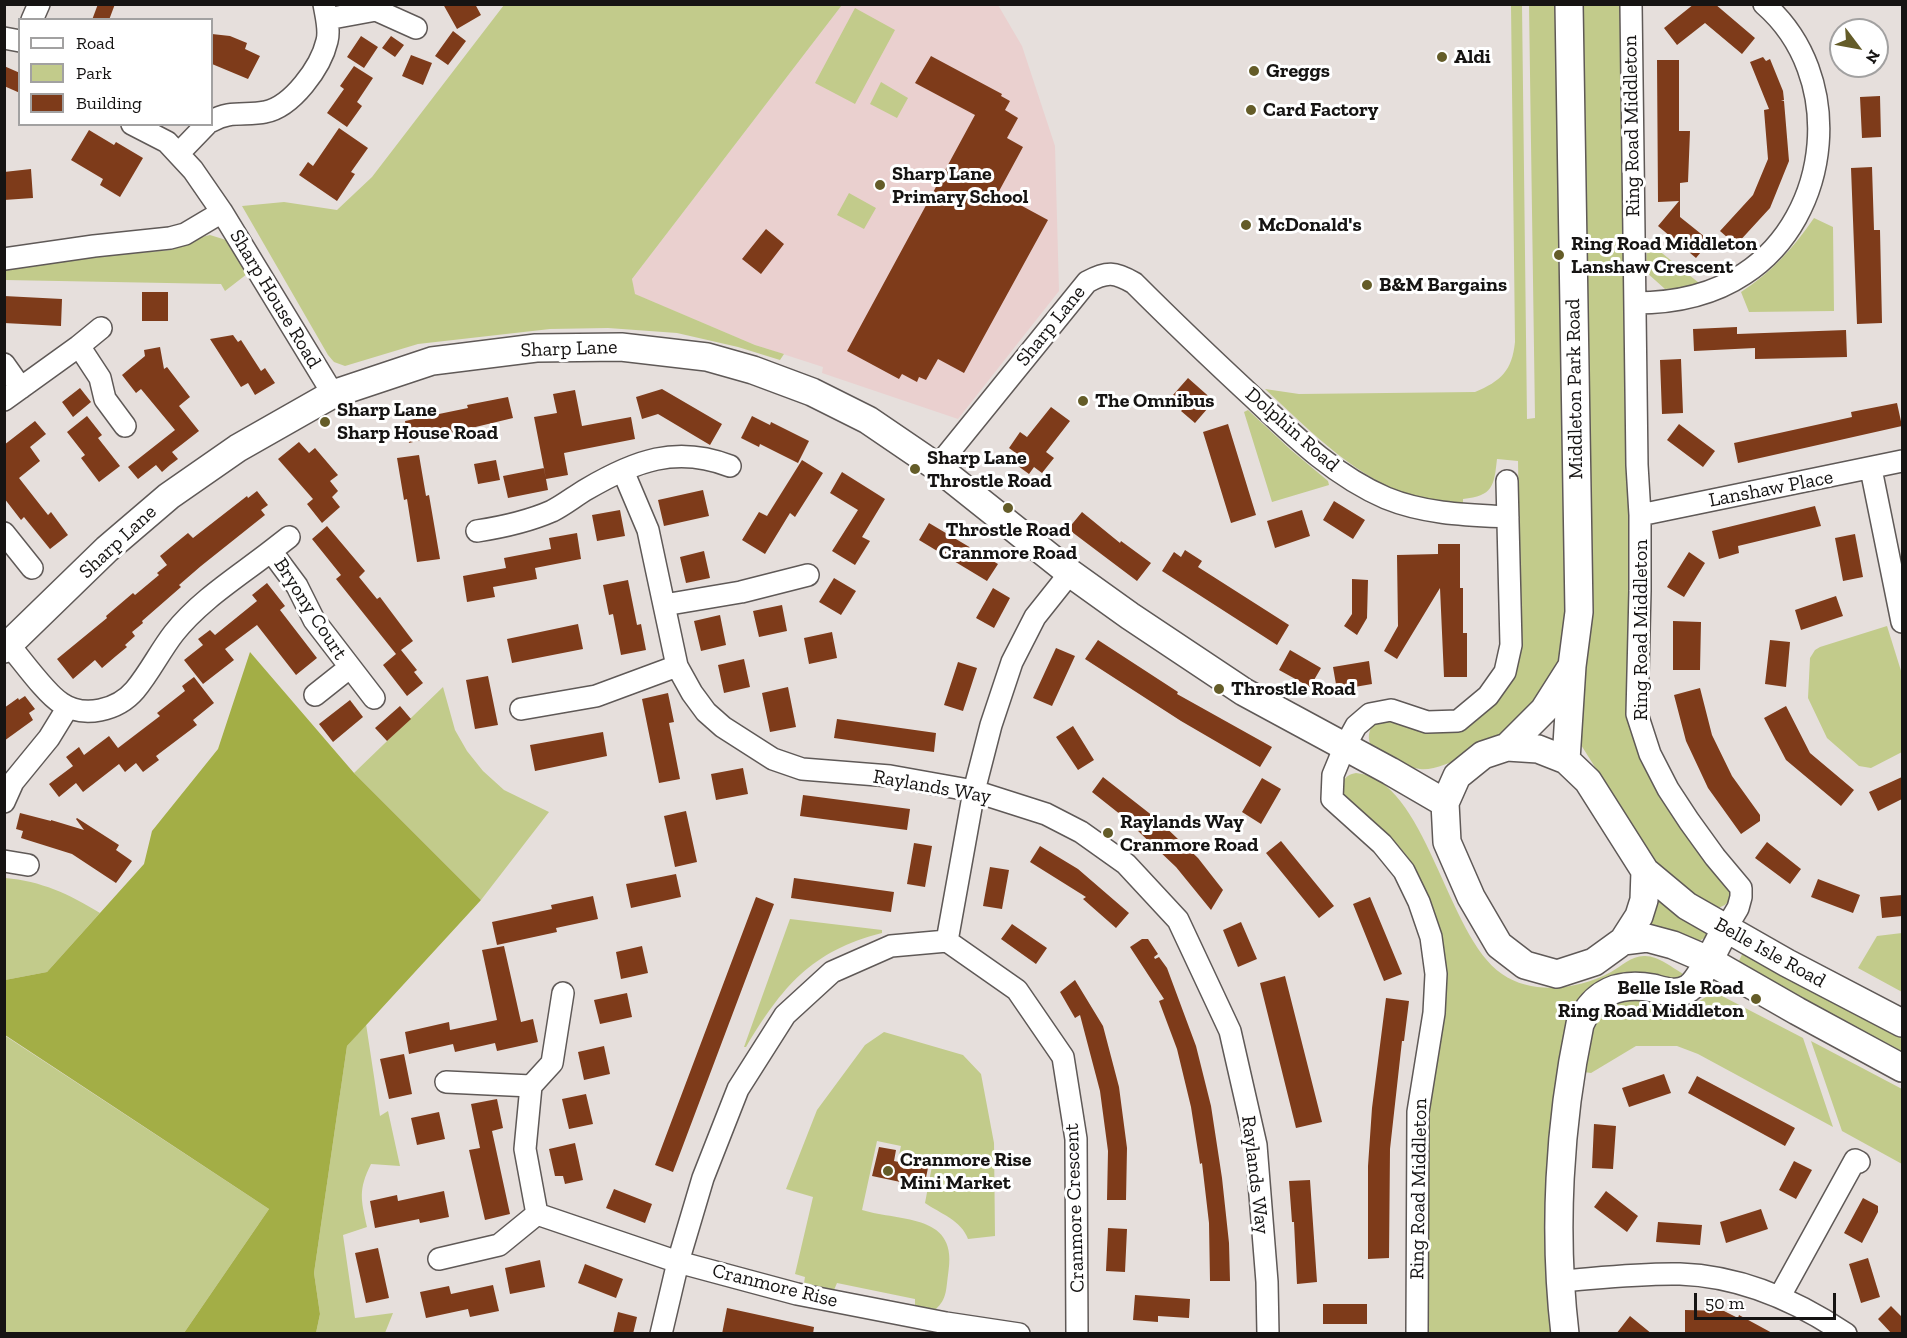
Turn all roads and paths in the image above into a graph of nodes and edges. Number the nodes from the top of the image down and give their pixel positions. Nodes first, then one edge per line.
1 (39, 4) edge
2 (1569, 4) edge
3 (1631, 4) edge
4 (1764, 4) edge
5 (325, 12) edge
6 (33, 18) edge
7 (416, 28) dead end
8 (213, 121) edge
9 (136, 126) edge
10 (205, 126) edge
11 (179, 153) junction
12 (222, 212) junction
13 (4, 259) edge
14 (1112, 274) joint
15 (1635, 303) junction
16 (101, 328) dead end
17 (78, 346) junction
18 (4, 364) edge
19 (13, 394) edge
20 (333, 394) junction
21 (125, 426) dead end
22 (1902, 461) edge
23 (730, 466) dead end
24 (937, 467) junction
25 (1871, 469) junction
26 (623, 471) junction
27 (1507, 482) dead end
28 (1640, 515) junction
29 (1508, 517) junction
30 (477, 531) dead end
31 (4, 533) edge
32 (289, 537) dead end
33 (272, 550) junction
34 (32, 568) dead end
35 (1070, 573) junction
36 (808, 575) dead end
37 (664, 605) junction
38 (1902, 622) edge
39 (7, 647) edge
40 (677, 666) junction
41 (1572, 666) junction
42 (349, 668) junction
43 (315, 695) dead end
44 (374, 698) dead end
45 (68, 707) junction
46 (521, 709) dead end
47 (1345, 746) junction
48 (1508, 747) junction
49 (1566, 760) junction
50 (974, 791) junction
51 (4, 802) edge
52 (1445, 803) junction
53 (4, 861) edge
54 (28, 865) dead end
55 (1645, 871) junction
56 (1726, 928) junction
57 (946, 941) junction
58 (1623, 941) junction
59 (1708, 960) junction
60 (563, 993) dead end
61 (1902, 1023) edge
62 (1902, 1068) edge
63 (446, 1082) dead end
64 (531, 1086) junction
65 (1859, 1162) dead end
66 (537, 1214) junction
67 (439, 1259) dead end
68 (678, 1262) junction
69 (1561, 1281) junction
70 (1780, 1296) junction
71 (661, 1334) edge
72 (1019, 1334) edge
73 (1077, 1334) edge
74 (1268, 1334) edge
75 (1417, 1334) edge
76 (1565, 1334) edge
77 (1845, 1334) edge

1 - 6 street
2 - 41 street, Middleton Park Road
3 - 15 street, Ring Road Middleton
4 - 15 street
5 - 7 street
5 - 8 street
9 - 11 street
10 - 11 street
11 - 12 street
12 - 13 street, Sharp House Road
12 - 20 street, Sharp House Road
14 - 24 street, Sharp Lane
14 - 29 street, Dolphin Road
15 - 28 street, Ring Road Middleton
16 - 17 street
17 - 19 street
17 - 21 street
18 - 19 street
20 - 24 street, Sharp Lane
20 - 39 street, Sharp Lane
22 - 25 street, Lanshaw Place
23 - 26 street
24 - 35 street
25 - 28 street, Lanshaw Place
25 - 38 street
26 - 30 street
26 - 37 street, Raylands Way
27 - 29 street
28 - 56 street, Ring Road Middleton
29 - 47 street, Ring Road Middleton
31 - 34 street
32 - 33 street, Bryony Court
33 - 42 street, Bryony Court
33 - 45 street, Bryony Court
35 - 47 street
35 - 50 street
36 - 37 street
37 - 40 street, Raylands Way
39 - 45 street
40 - 46 street
40 - 50 street, Raylands Way
41 - 48 street, Middleton Park Road
41 - 49 street, Middleton Park Road
42 - 43 street, Bryony Court
42 - 44 street, Bryony Court
45 - 51 street
47 - 52 street
47 - 75 street, Ring Road Middleton
48 - 49 street, Middleton Park Road
48 - 52 street, Middleton Park Road
49 - 55 street, Middleton Park Road
50 - 57 street
50 - 74 street, Raylands Way
52 - 58 street, Middleton Park Road
53 - 54 street
55 - 56 street, Belle Isle Road
55 - 58 street, Middleton Park Road
56 - 59 street, Ring Road Middleton
56 - 61 street, Belle Isle Road
57 - 68 street
57 - 73 street, Cranmore Crescent
58 - 59 street, Belle Isle Road
59 - 62 street, Belle Isle Road
59 - 69 street, Ring Road Middleton
60 - 64 street
63 - 64 street
64 - 66 street
65 - 70 street
66 - 67 street
66 - 68 street, Cranmore Rise
68 - 71 street
68 - 72 street, Cranmore Rise
69 - 70 street
69 - 76 street, Ring Road Middleton
70 - 77 street

